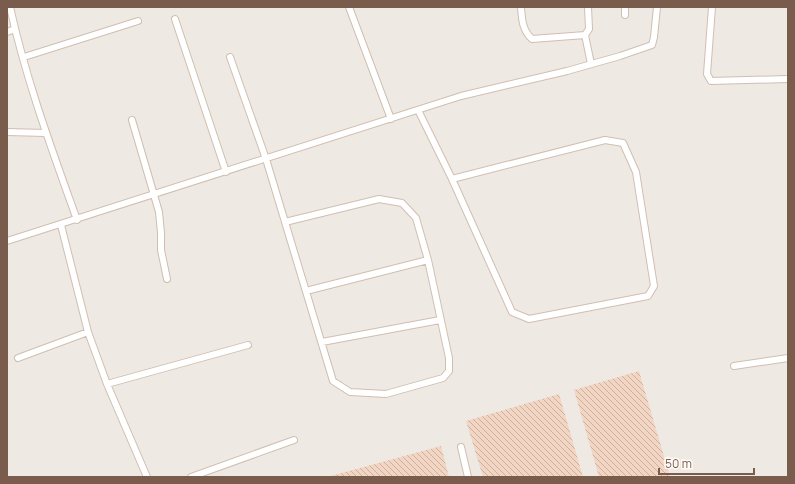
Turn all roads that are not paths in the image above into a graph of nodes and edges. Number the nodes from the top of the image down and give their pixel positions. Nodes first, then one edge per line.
1 (10, 7) edge
2 (349, 7) edge
3 (521, 7) edge
4 (588, 7) edge
5 (625, 7) edge
6 (657, 7) edge
7 (712, 7) edge
8 (625, 15) dead end
9 (175, 19) dead end
10 (138, 21) dead end
11 (15, 29) junction
12 (7, 32) edge
13 (585, 35) junction
14 (24, 57) junction
15 (230, 57) dead end
16 (591, 64) junction
17 (788, 79) edge
18 (418, 110) junction
19 (391, 119) junction
20 (132, 120) dead end
21 (7, 132) edge
22 (46, 133) junction
23 (266, 159) junction
24 (226, 172) junction
25 (452, 179) junction
26 (154, 195) junction
27 (77, 220) junction
28 (285, 222) junction
29 (61, 225) junction
30 (7, 241) edge
31 (428, 260) junction
32 (166, 278) dead end
33 (306, 291) junction
34 (440, 320) junction
35 (88, 332) junction
36 (322, 342) junction
37 (248, 345) dead end
38 (18, 358) dead end
39 (788, 358) edge
40 (734, 366) dead end
41 (108, 384) junction
42 (294, 440) dead end
43 (461, 447) dead end
44 (147, 477) edge
45 (191, 477) edge
46 (468, 477) edge

1 - 11 lane
2 - 19 lane
3 - 13 lane
4 - 13 lane
5 - 8 lane
6 - 16 lane
7 - 17 lane
9 - 24 lane
10 - 14 lane
11 - 12 lane
11 - 14 lane
13 - 16 lane
14 - 22 lane
15 - 23 lane
16 - 18 lane
18 - 19 lane
18 - 25 lane
19 - 23 lane
20 - 26 lane
21 - 22 lane
22 - 27 lane
23 - 24 lane
23 - 28 lane
24 - 26 lane
25 - 25 lane
26 - 27 lane
26 - 32 lane
27 - 29 lane
28 - 31 lane
28 - 33 lane
29 - 30 lane
29 - 35 lane
31 - 33 lane
31 - 34 lane
33 - 36 lane
34 - 36 lane
34 - 36 lane
35 - 38 lane
35 - 41 lane
37 - 41 lane
39 - 40 lane
41 - 44 lane
42 - 45 lane
43 - 46 lane

